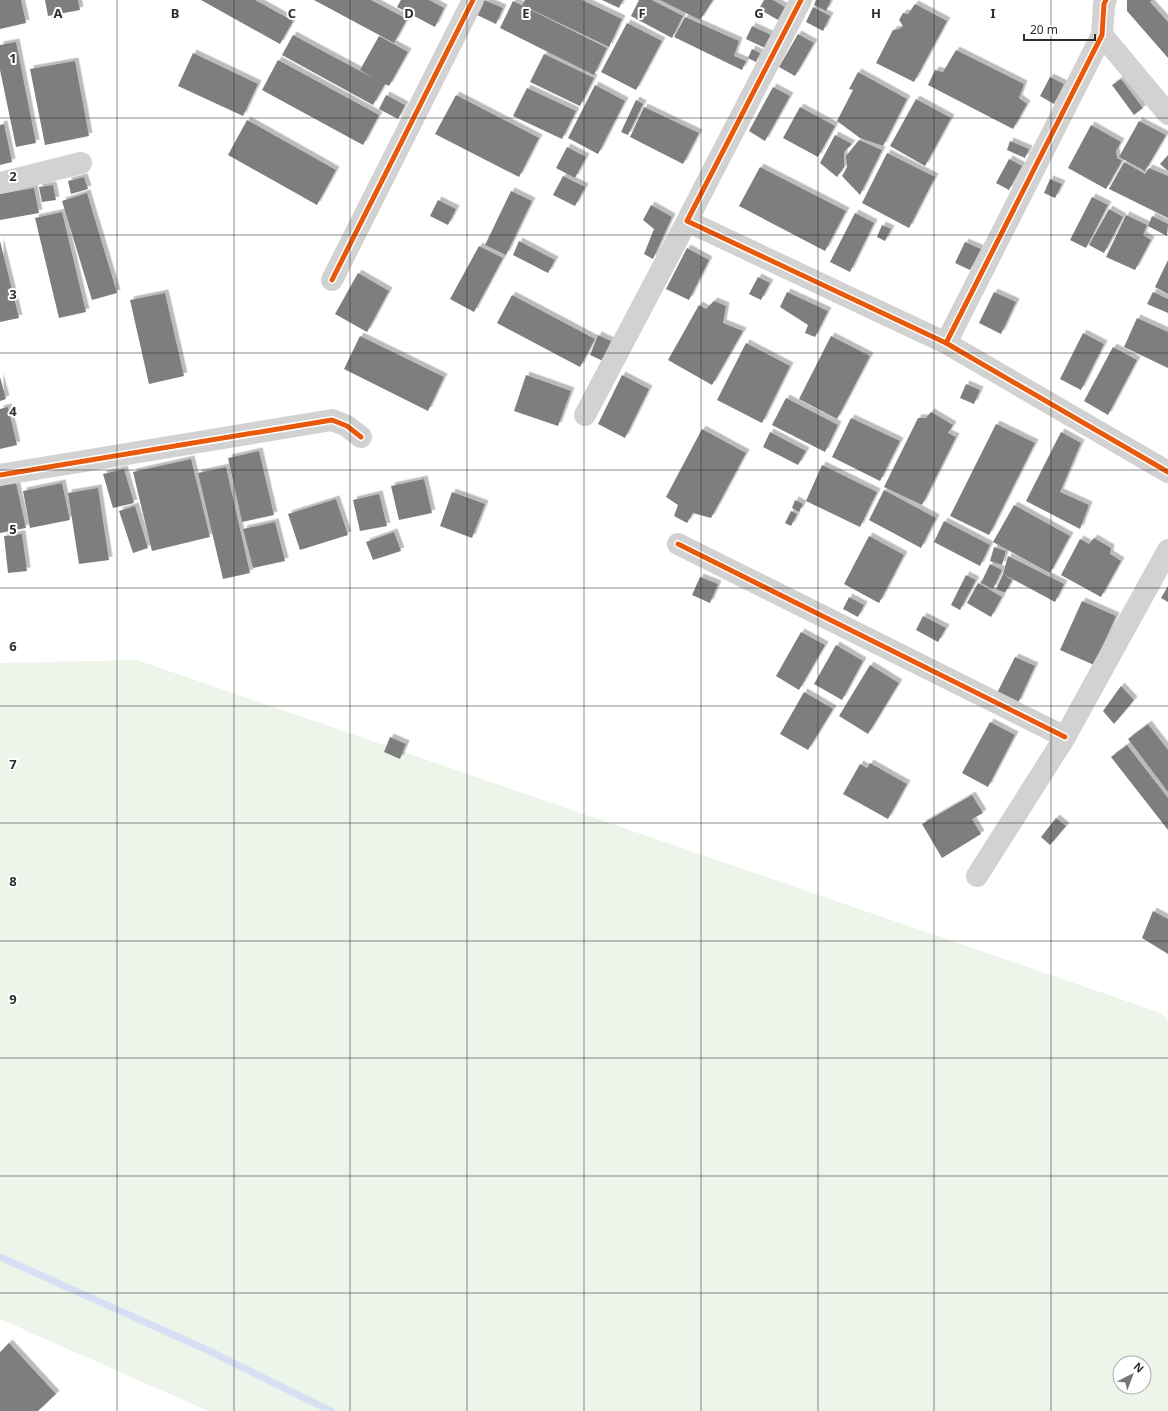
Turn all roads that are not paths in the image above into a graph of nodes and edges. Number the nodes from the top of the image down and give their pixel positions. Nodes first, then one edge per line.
1 (473, 0) edge
2 (801, 0) edge
3 (1106, 0) edge
4 (1102, 34) junction
5 (1168, 114) edge
6 (82, 163) dead end
7 (0, 183) edge
8 (687, 220) junction
9 (332, 280) dead end
10 (946, 343) junction
11 (585, 415) dead end
12 (361, 437) dead end
13 (1168, 472) edge
14 (0, 475) edge
15 (678, 544) dead end
16 (1168, 550) edge
17 (1065, 737) junction
18 (977, 876) dead end

1 - 9 street
2 - 8 street
3 - 4 street
4 - 5 street
4 - 10 street
6 - 7 street
8 - 10 street
8 - 11 street
10 - 13 street
12 - 14 street
15 - 17 street
16 - 17 street
17 - 18 street

